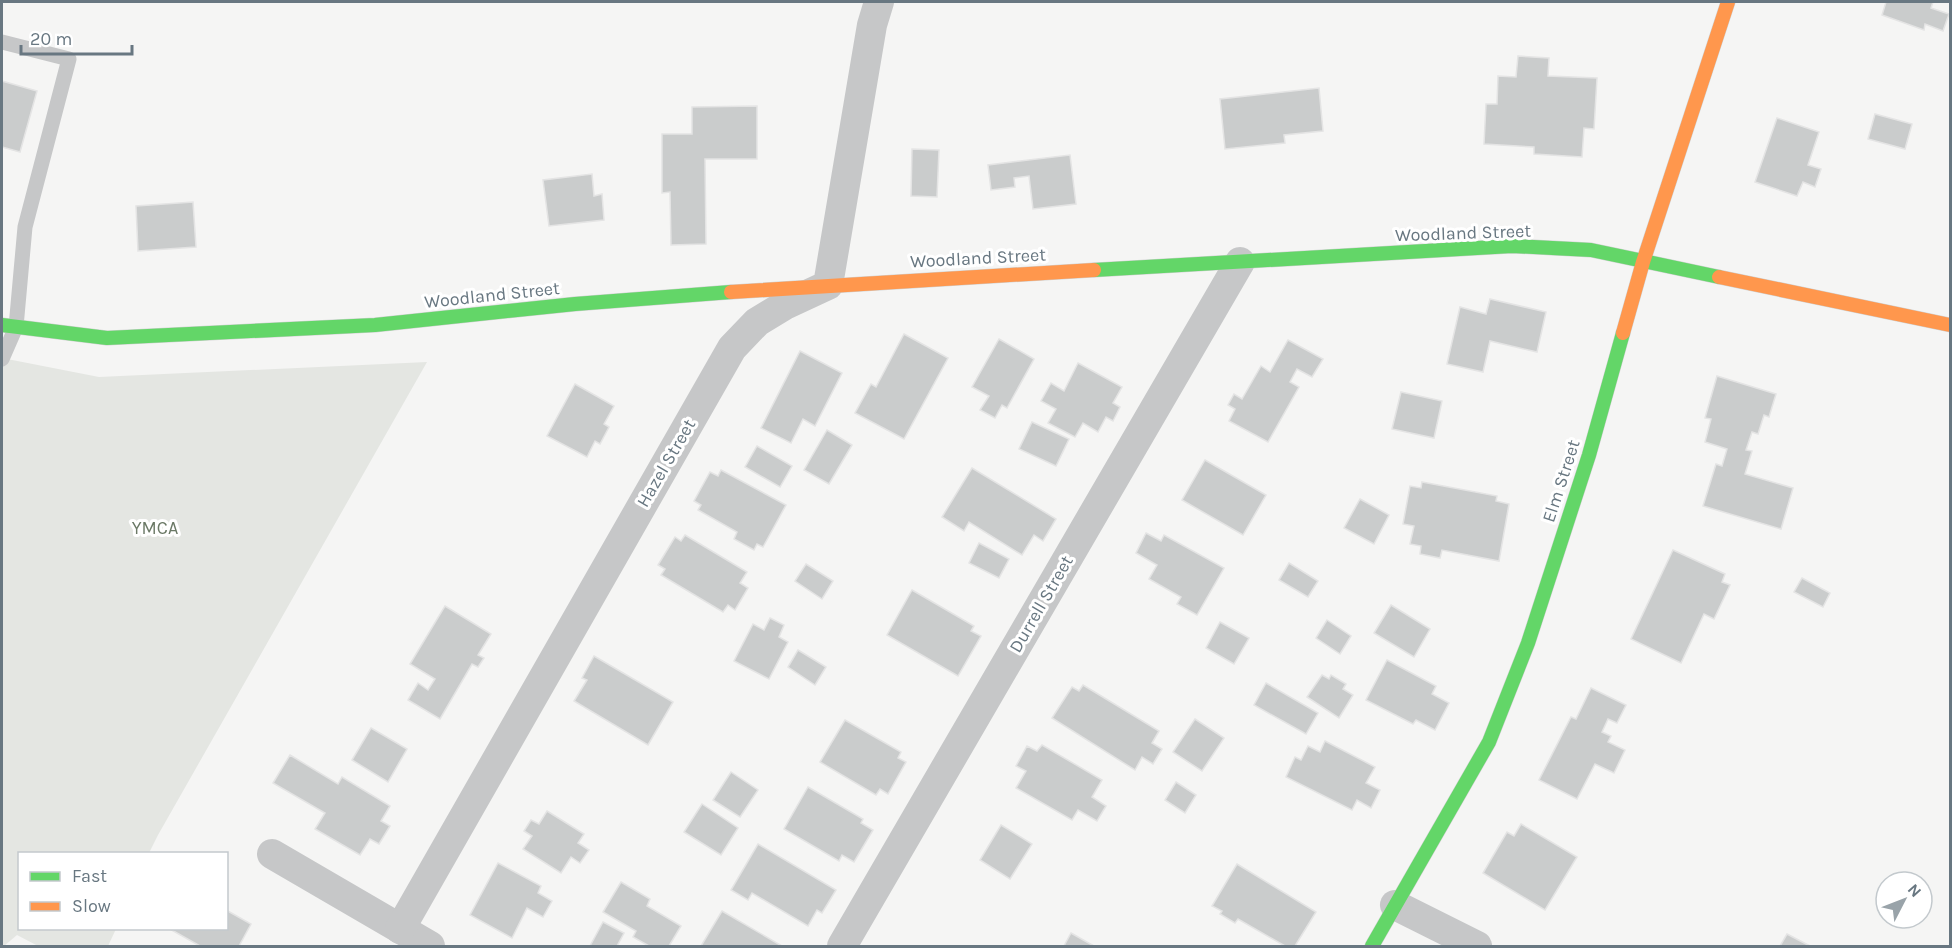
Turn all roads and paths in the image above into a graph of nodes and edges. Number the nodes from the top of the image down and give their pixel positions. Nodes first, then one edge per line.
1 (879, 2) edge
2 (1728, 2) edge
3 (2, 42) edge
4 (1239, 262) junction
5 (1643, 262) junction
6 (828, 285) junction
7 (1950, 325) edge
8 (9, 326) edge
9 (2, 359) edge
10 (273, 854) dead end
11 (1395, 905) junction
12 (400, 929) junction
13 (430, 946) edge
14 (842, 946) edge
15 (1372, 946) edge
16 (1477, 946) edge

1 - 6 street
2 - 5 main road, Elm Street
3 - 8 lane
4 - 5 main road, Woodland Street
4 - 6 main road, Woodland Street
4 - 14 street, Durrell Street
5 - 7 main road, Woodland Street
5 - 11 main road, Elm Street
6 - 8 main road, Woodland Street
6 - 12 street, Hazel Street
8 - 9 lane
10 - 12 street
11 - 15 main road, Elm Street
11 - 16 street
12 - 13 street

